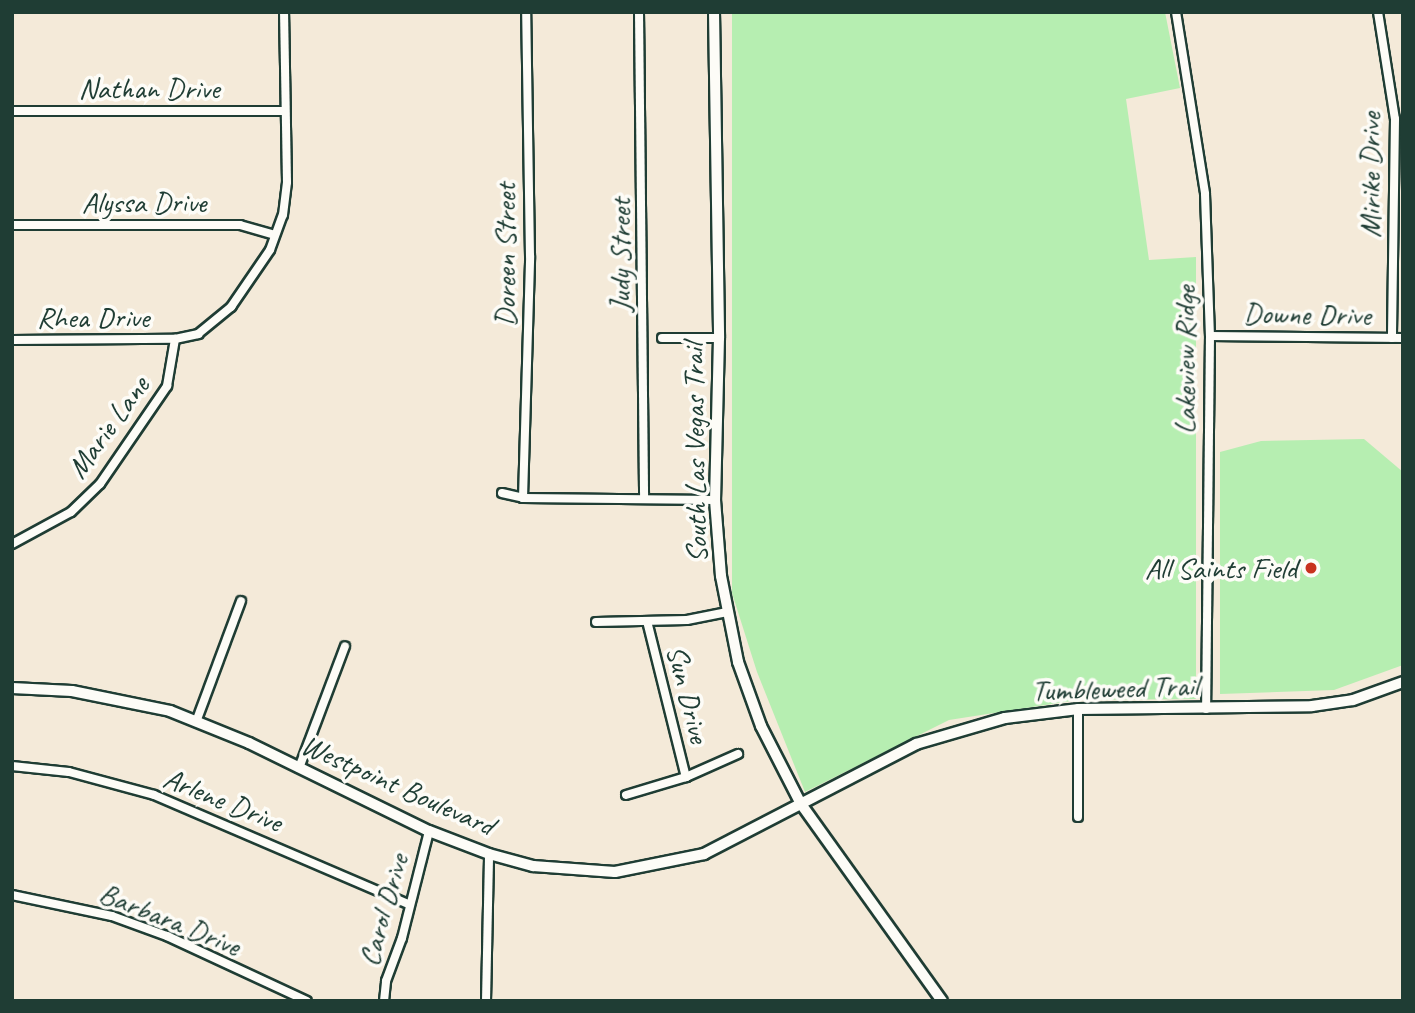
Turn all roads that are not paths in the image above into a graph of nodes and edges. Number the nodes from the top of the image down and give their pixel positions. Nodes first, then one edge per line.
1 (284, 12) edge
2 (526, 12) edge
3 (639, 12) edge
4 (714, 12) edge
5 (1177, 12) edge
6 (1378, 12) edge
7 (12, 111) edge
8 (285, 111) junction
9 (12, 225) edge
10 (275, 235) junction
11 (1210, 336) junction
12 (662, 338) dead end
13 (719, 338) junction
14 (1392, 338) junction
15 (1403, 338) edge
16 (175, 339) junction
17 (12, 340) edge
18 (502, 493) dead end
19 (523, 498) junction
20 (644, 498) junction
21 (715, 500) junction
22 (12, 544) edge
23 (241, 601) dead end
24 (727, 612) junction
25 (647, 621) junction
26 (596, 622) dead end
27 (345, 646) dead end
28 (1403, 682) edge
29 (12, 688) edge
30 (1078, 709) junction
31 (1206, 709) junction
32 (196, 722) junction
33 (738, 754) dead end
34 (12, 766) edge
35 (299, 768) junction
36 (686, 777) junction
37 (626, 795) dead end
38 (801, 804) junction
39 (1078, 817) dead end
40 (429, 831) junction
41 (488, 854) junction
42 (12, 895) edge
43 (408, 904) junction
44 (279, 990) junction
45 (275, 1001) edge
46 (307, 1001) edge
47 (384, 1001) edge
48 (486, 1001) edge
49 (942, 1001) edge

1 - 8 street, Rhea Drive
2 - 19 street, Doreen Street
3 - 20 street, Judy Street
4 - 13 street, South Las Vegas Trail
5 - 11 street, Lakeview Ridge
6 - 14 street, Mirike Drive
7 - 8 street, Nathan Drive
8 - 10 street, Rhea Drive
9 - 10 street, Alyssa Drive
10 - 16 street, Rhea Drive
11 - 14 street, Downe Drive
11 - 31 street, Lakeview Ridge
12 - 13 street
13 - 21 street, South Las Vegas Trail
14 - 15 street, Downe Drive
16 - 17 street, Rhea Drive
16 - 22 street, Marie Lane
18 - 19 street
19 - 20 street
20 - 21 street
21 - 24 street, South Las Vegas Trail
23 - 32 street
24 - 25 street
24 - 38 street, South Las Vegas Trail
25 - 26 street
25 - 36 street, Sun Drive
27 - 35 street
28 - 31 street, Tumbleweed Trail
29 - 32 street, Westpoint Boulevard
30 - 31 street, Tumbleweed Trail
30 - 38 street, Tumbleweed Trail
30 - 39 street
32 - 35 street, Westpoint Boulevard
33 - 36 street
34 - 43 street, Arlene Drive
35 - 40 street, Westpoint Boulevard
36 - 37 street
38 - 41 street, Westpoint Boulevard
38 - 49 street, South Las Vegas Trail
40 - 41 street, Westpoint Boulevard
40 - 43 street, Carol Drive
41 - 48 street
42 - 44 street, Barbara Drive
43 - 47 street, Carol Drive
44 - 45 street
44 - 46 street, Barbara Drive

